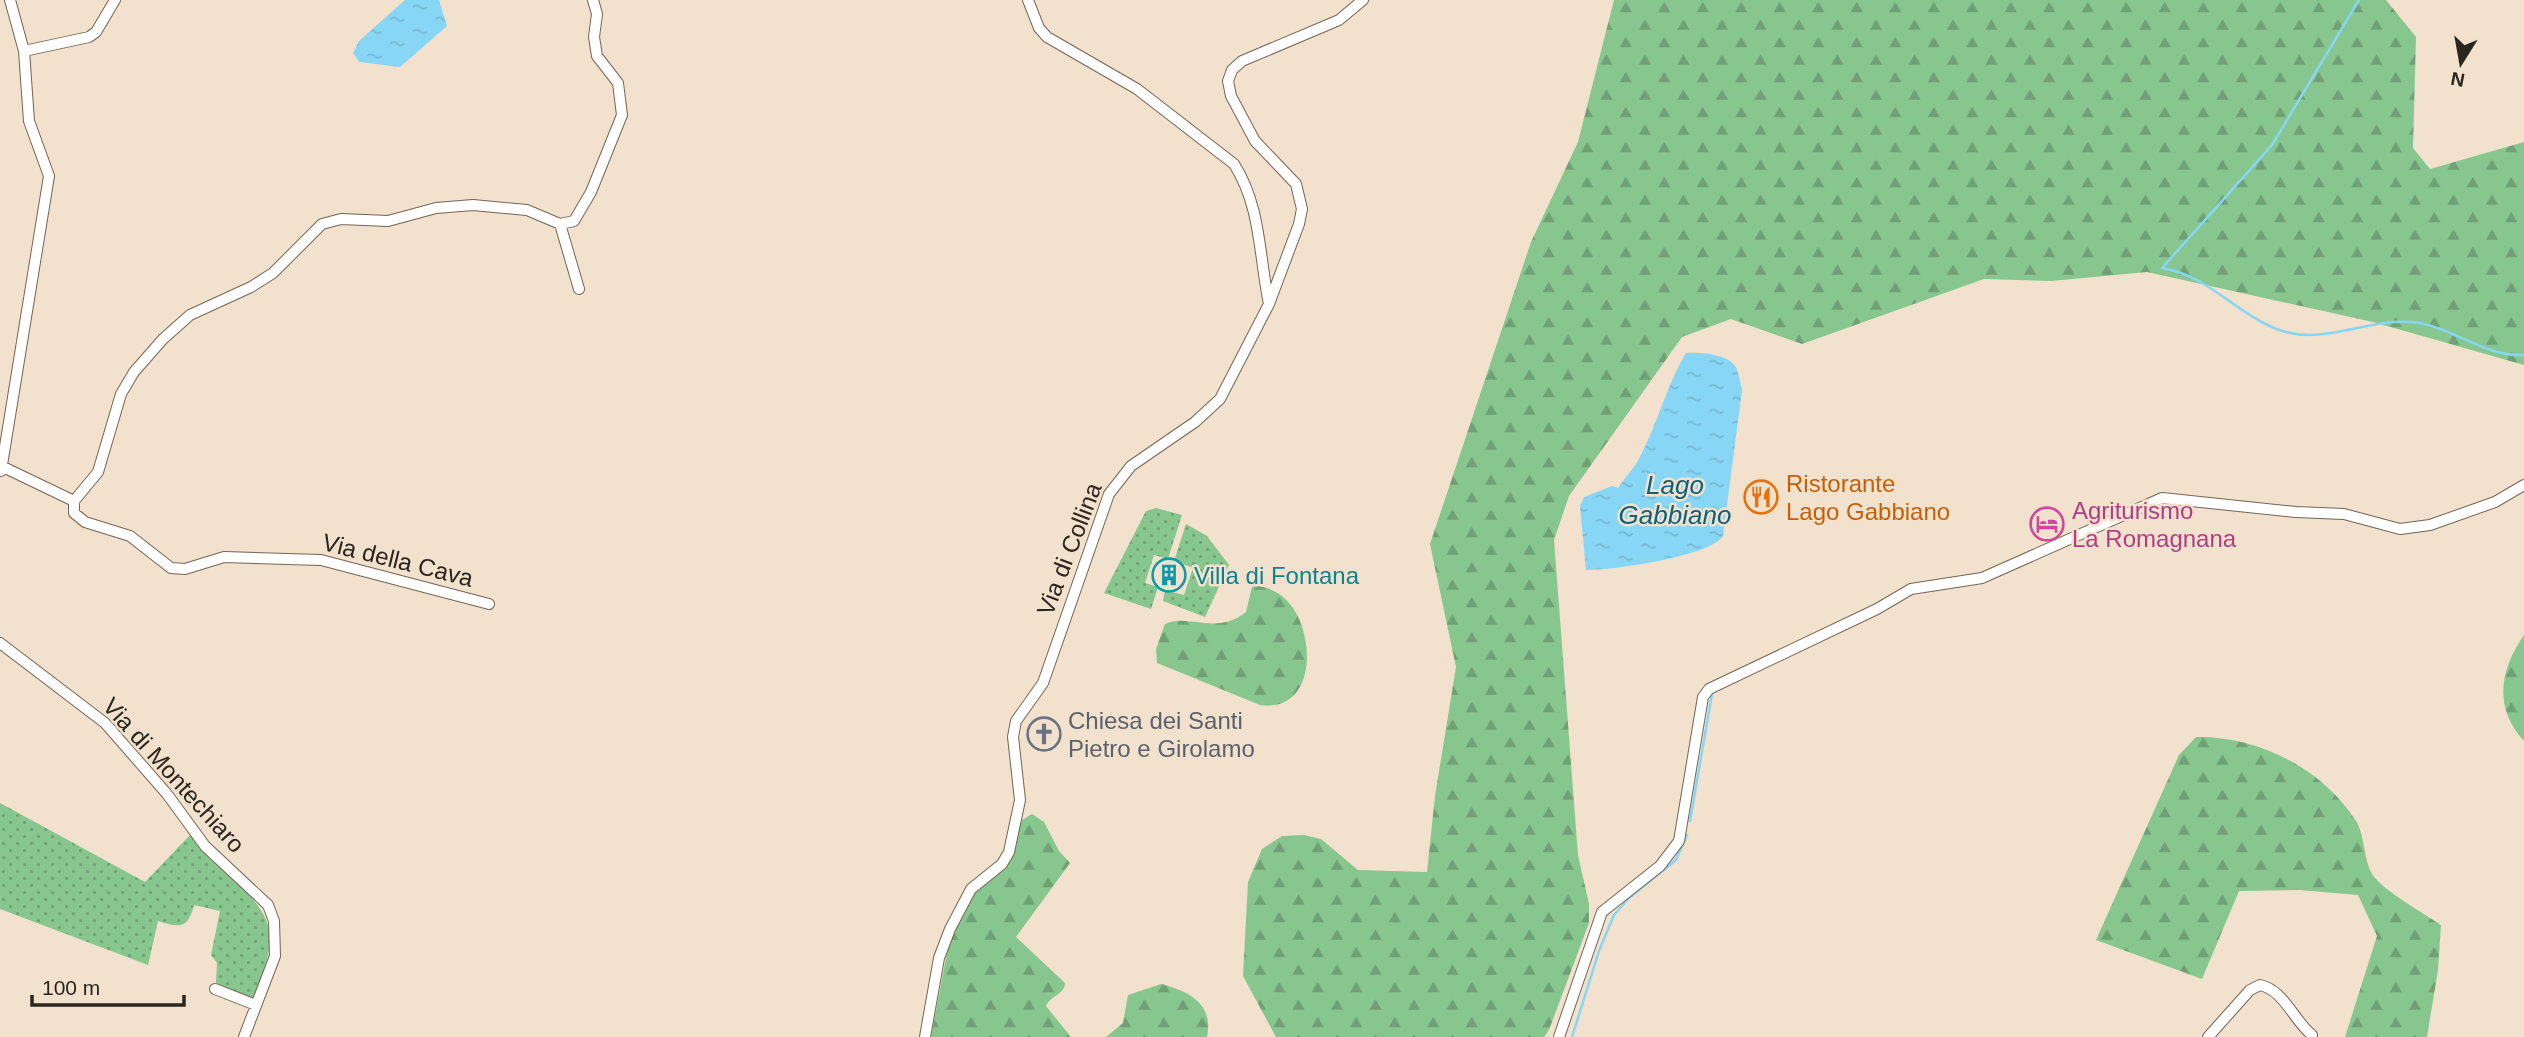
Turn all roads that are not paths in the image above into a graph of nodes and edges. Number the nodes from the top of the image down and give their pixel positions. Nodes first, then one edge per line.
1 (10, 0) edge
2 (115, 0) edge
3 (593, 0) edge
4 (1028, 0) edge
5 (1363, 0) edge
6 (24, 51) junction
7 (560, 224) junction
8 (579, 289) dead end
9 (1269, 304) junction
10 (1, 470) edge
11 (2524, 485) edge
12 (74, 500) junction
13 (489, 604) dead end
14 (0, 643) edge
15 (215, 989) dead end
16 (256, 1005) junction
17 (2312, 1035) dead end
18 (244, 1037) edge
19 (925, 1037) edge
20 (1559, 1037) edge
21 (2208, 1037) edge

1 - 6 street
2 - 6 street
3 - 7 street
4 - 9 street
5 - 9 street, Via di Collina
6 - 10 street
7 - 8 street
7 - 12 street
9 - 19 street, Via di Collina
10 - 12 street, Via della Cava
11 - 20 street
12 - 13 street, Via della Cava
14 - 16 street, Via di Montechiaro
15 - 16 street
16 - 18 street, Via di Montechiaro
17 - 21 street

